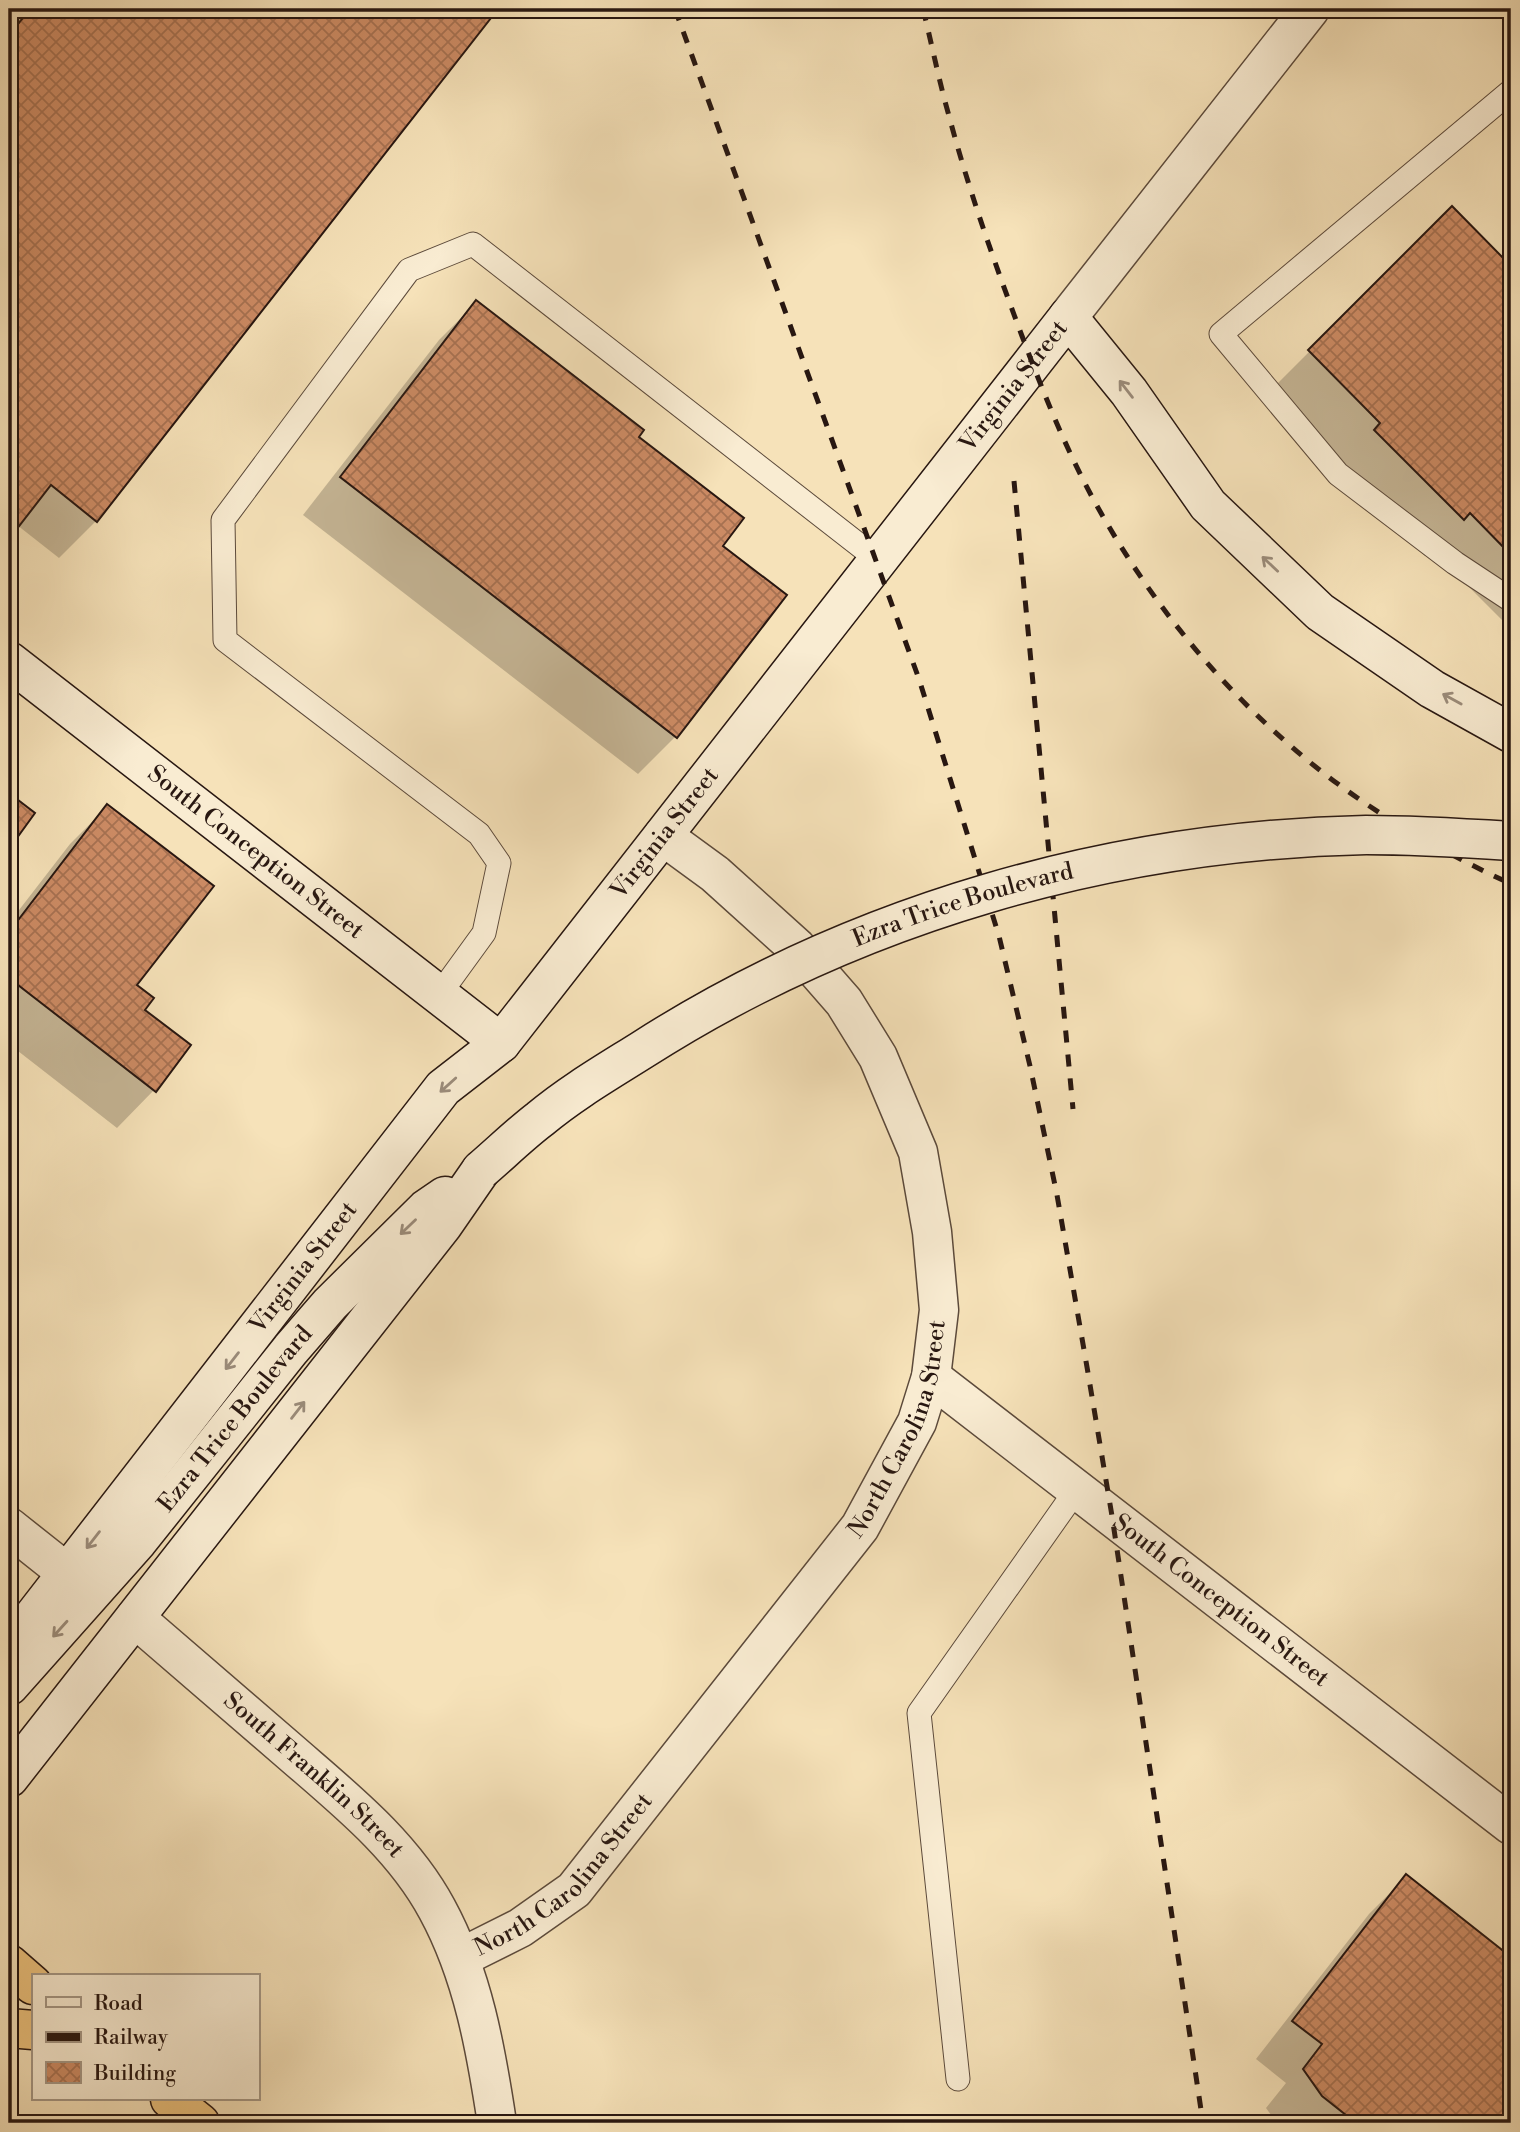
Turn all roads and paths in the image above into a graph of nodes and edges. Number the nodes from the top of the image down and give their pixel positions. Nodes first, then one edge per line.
1 (1310, 9) edge
2 (1511, 92) edge
3 (1068, 317) junction
4 (877, 559) junction
5 (1511, 600) edge
6 (9, 661) edge
7 (1511, 733) edge
8 (663, 836) junction
9 (1511, 841) edge
10 (439, 995) junction
11 (501, 1043) junction
12 (481, 1170) junction
13 (290, 1349) junction
14 (931, 1377) junction
15 (1077, 1489) junction
16 (9, 1527) edge
17 (67, 1573) junction
18 (135, 1618) junction
19 (9, 1648) edge
20 (9, 1686) edge
21 (9, 1740) edge
22 (9, 1778) edge
23 (1511, 1825) edge
24 (460, 1958) junction
25 (9, 1964) edge
26 (32, 1984) edge
27 (9, 2028) edge
28 (32, 2030) edge
29 (958, 2080) dead end
30 (171, 2100) edge
31 (200, 2123) edge
32 (497, 2123) edge

1 - 3 street, Virginia Street
2 - 5 lane
3 - 4 street, Virginia Street
7 -> 3 street
4 - 8 street, Virginia Street
4 - 10 lane
6 - 10 street, South Conception Street
8 - 11 street, Virginia Street
8 - 14 street, North Carolina Street
9 - 12 street, Ezra Trice Boulevard, bridge
10 - 11 street, South Conception Street
11 -> 17 street, Virginia Street
12 -> 13 street, Ezra Trice Boulevard
18 -> 12 street, Ezra Trice Boulevard
13 -> 20 street, Ezra Trice Boulevard
13 - 21 street
14 - 15 street, South Conception Street
14 - 24 street, North Carolina Street
15 - 23 street, South Conception Street
15 - 29 lane
16 - 17 street
17 - 19 street, Virginia Street
18 - 22 street
18 - 24 street, South Franklin Street
24 - 32 street, South Franklin Street
25 - 26 highway
27 - 28 highway
30 - 31 highway

